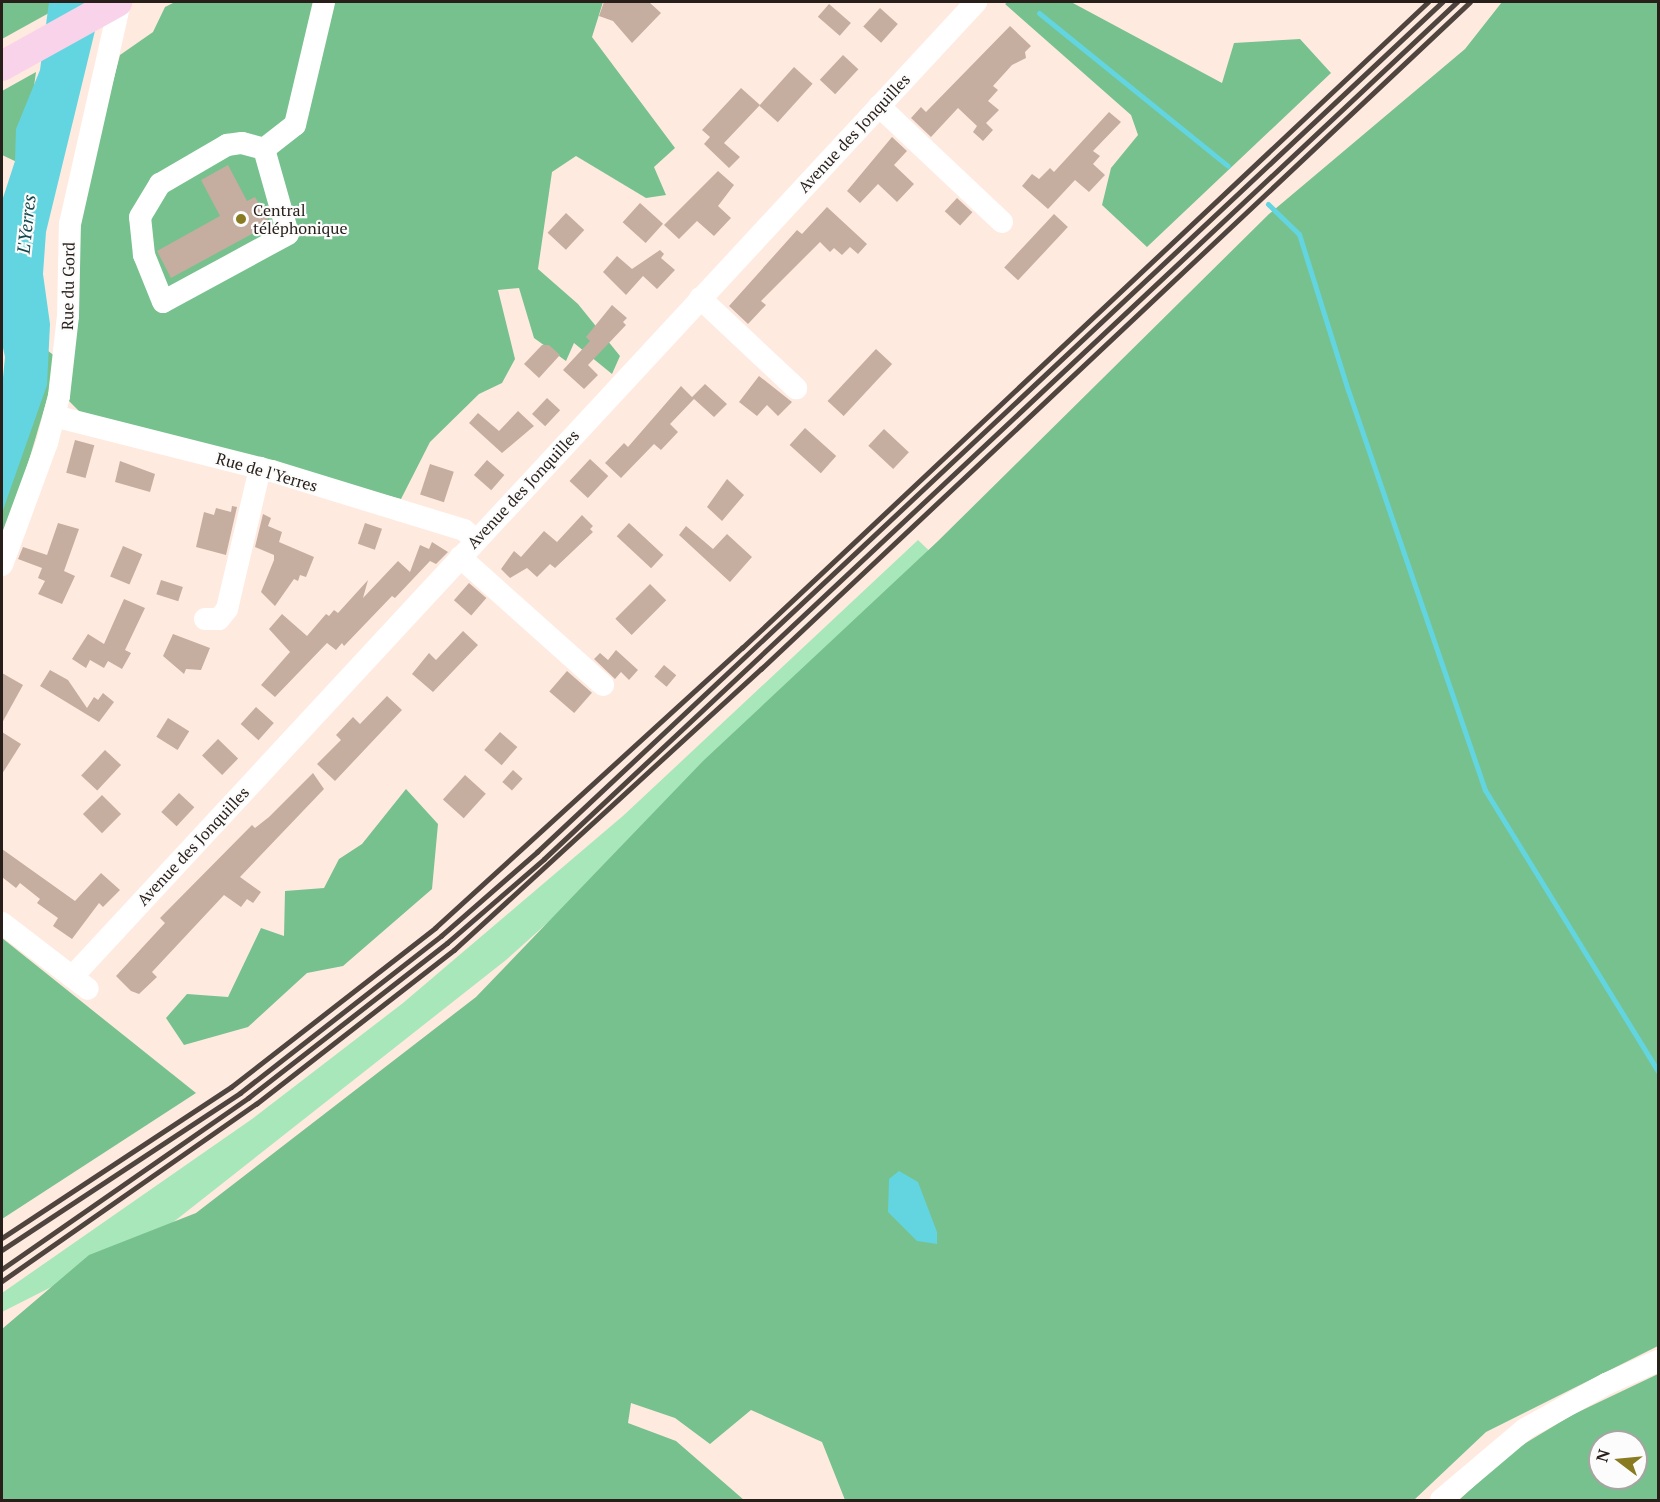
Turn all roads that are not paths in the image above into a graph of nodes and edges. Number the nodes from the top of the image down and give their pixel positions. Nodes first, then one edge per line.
1 (119, 2) edge
2 (324, 2) edge
3 (976, 2) edge
4 (2, 66) edge
5 (879, 106) junction
6 (264, 148) junction
7 (1002, 222) dead end
8 (700, 298) junction
9 (796, 388) dead end
10 (54, 416) junction
11 (260, 468) junction
12 (476, 540) junction
13 (460, 557) junction
14 (2, 565) edge
15 (205, 619) dead end
16 (603, 686) dead end
17 (2, 924) edge
18 (1659, 1361) edge
19 (1440, 1500) edge

1 - 4 main road
1 - 10 street, Rue du Gord
2 - 6 street
3 - 5 street, Avenue des Jonquilles
5 - 7 street
5 - 8 street, Avenue des Jonquilles
6 - 6 street
8 - 9 street
8 - 12 street, Avenue des Jonquilles
10 - 11 street, Rue de l'Yerres
10 - 14 street, Rue du Gord
11 - 12 street, Rue de l'Yerres
11 - 15 street
12 - 13 street, Avenue des Jonquilles
13 - 16 street
13 - 17 street, Avenue des Jonquilles
18 - 19 street

